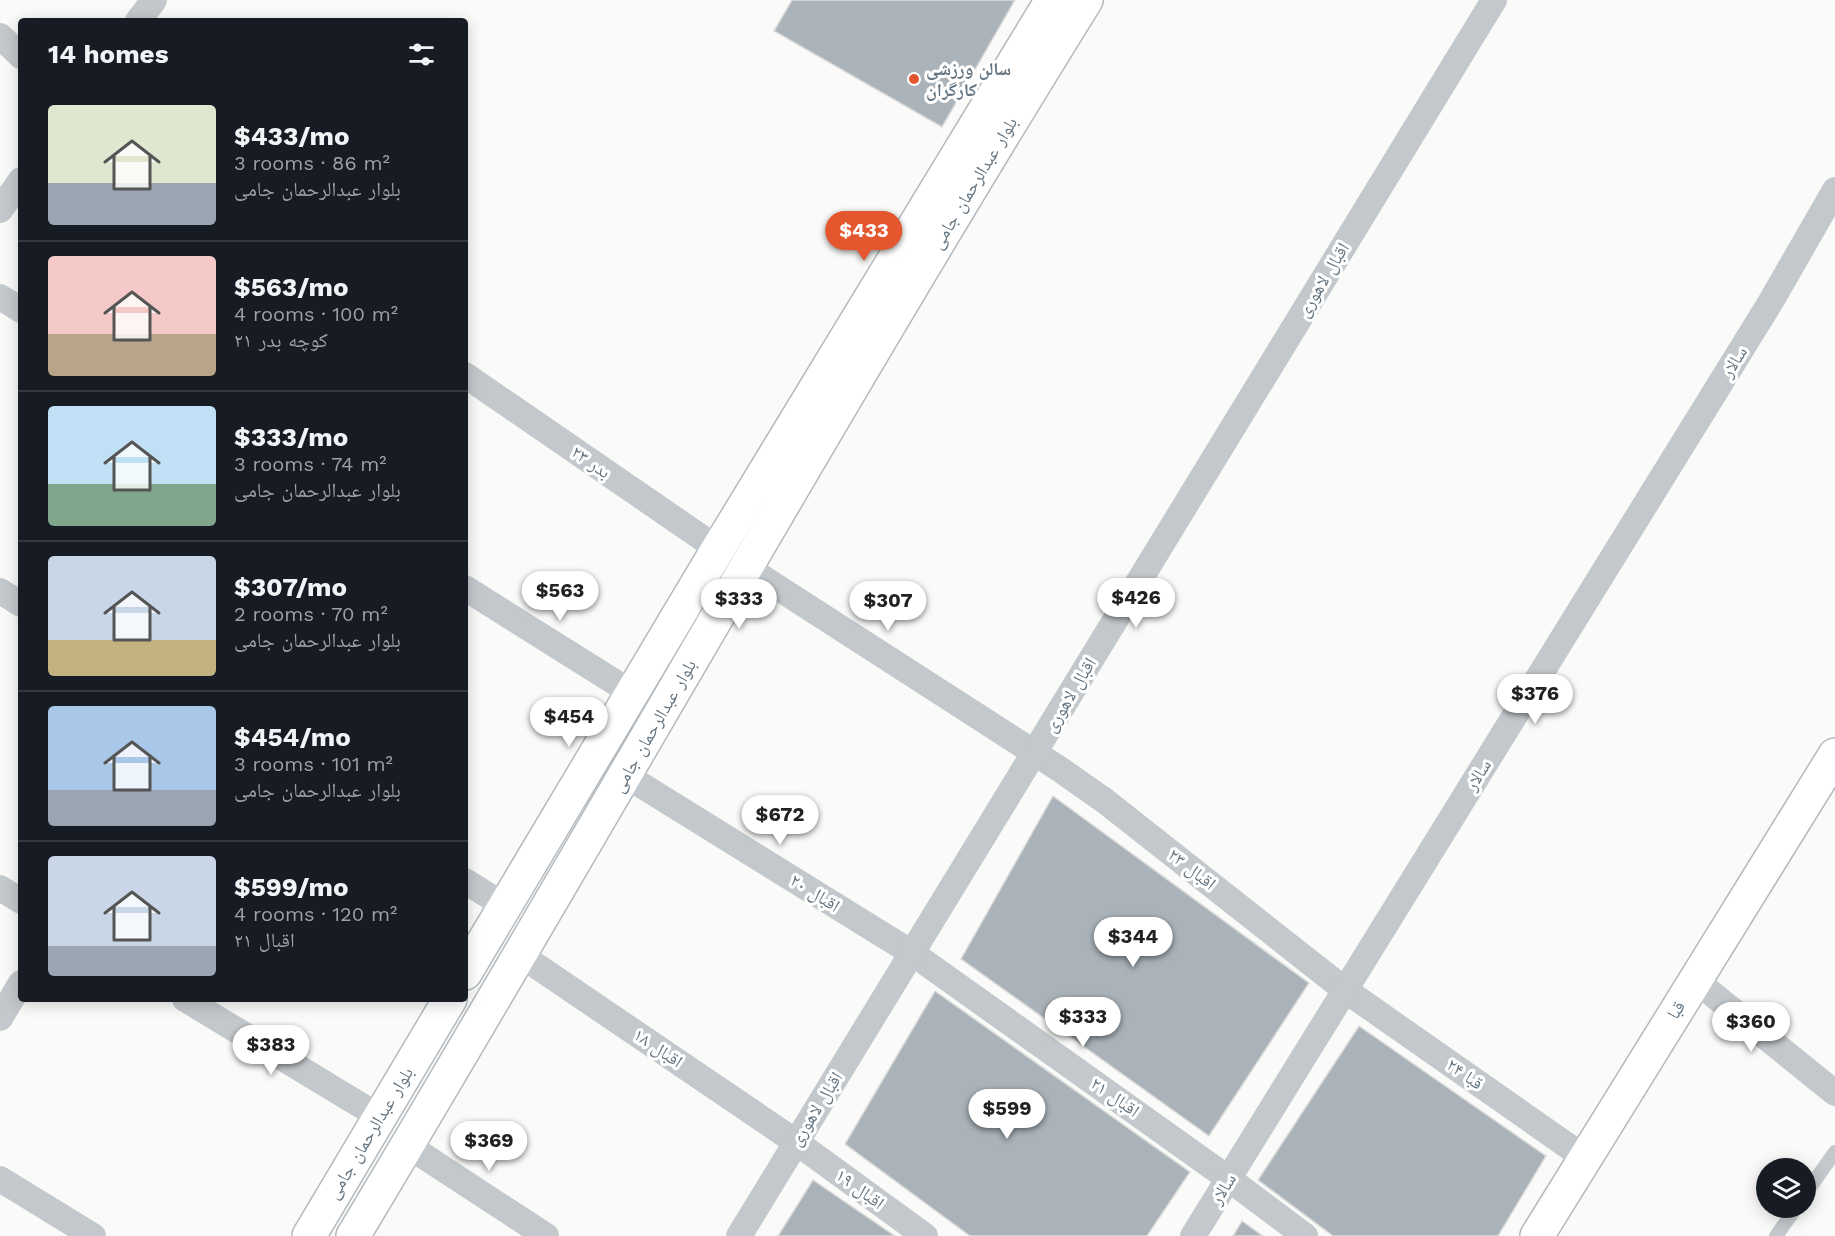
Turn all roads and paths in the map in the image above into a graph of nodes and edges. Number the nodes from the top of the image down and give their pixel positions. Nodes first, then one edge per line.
1 (154, 0) edge
2 (1052, 0) edge
3 (1086, 0) edge
4 (1494, 0) edge
5 (140, 18) edge
6 (0, 36) edge
7 (18, 53) edge
8 (18, 184) edge
9 (1835, 190) edge
10 (0, 210) edge
11 (0, 297) edge
12 (18, 308) edge
13 (468, 377) edge
14 (718, 549) junction
15 (746, 567) junction
16 (468, 590) edge
17 (0, 591) edge
18 (18, 602) edge
19 (632, 693) junction
20 (1035, 752) junction
21 (1835, 755) edge
22 (626, 775) junction
23 (468, 883) edge
24 (0, 888) edge
25 (18, 899) edge
26 (505, 906) junction
27 (912, 953) junction
28 (519, 954) junction
29 (468, 968) edge
30 (1695, 980) junction
31 (18, 988) edge
32 (1345, 990) junction
33 (190, 1002) edge
34 (448, 1002) edge
35 (0, 1018) edge
36 (1835, 1093) edge
37 (380, 1117) junction
38 (796, 1142) junction
39 (407, 1145) junction
40 (1835, 1152) edge
41 (1585, 1158) junction
42 (0, 1179) edge
43 (1229, 1179) junction
44 (1816, 1179) edge
45 (1789, 1218) edge
46 (93, 1236) edge
47 (309, 1236) edge
48 (352, 1236) edge
49 (546, 1236) edge
50 (739, 1236) edge
51 (925, 1236) edge
52 (1193, 1236) edge
53 (1305, 1236) edge
54 (1537, 1236) edge
55 (1776, 1236) edge

1 - 5 street
2 - 14 street, بلوار عبدالرحمان جامی
3 - 15 street, بلوار عبدالرحمان جامی
4 - 20 street, اقبال لاهوری
6 - 7 street
8 - 10 street
9 - 32 street, سالار
11 - 12 street
13 - 14 street, بدر ۲۳
14 - 15 street, بدر ۲۳
14 - 19 street, بلوار عبدالرحمان جامی
15 - 20 street, اقبال ۲۳
15 - 22 street, بلوار عبدالرحمان جامی
16 - 19 street
17 - 18 street
19 - 26 street, بلوار عبدالرحمان جامی
20 - 27 street, اقبال لاهوری
20 - 32 street, اقبال ۲۳
21 - 30 street, قبا
22 - 27 street, اقبال ۲۰
22 - 28 street, بلوار عبدالرحمان جامی
23 - 26 street
24 - 25 street
26 - 29 street, بلوار عبدالرحمان جامی
27 - 38 street, اقبال لاهوری
27 - 43 street, اقبال ۲۱
28 - 38 street, اقبال ۱۸
28 - 39 street, بلوار عبدالرحمان جامی
30 - 36 street
30 - 41 street, قبا
31 - 35 street
32 - 41 street, قبا ۲۴
32 - 43 street, سالار
33 - 37 street
34 - 37 street, بلوار عبدالرحمان جامی
37 - 47 street, بلوار عبدالرحمان جامی
38 - 50 street, اقبال لاهوری
38 - 51 street, اقبال ۱۹
39 - 48 street, بلوار عبدالرحمان جامی
39 - 49 street
40 - 44 lane
41 - 54 street, قبا
42 - 46 street
43 - 52 street, سالار
43 - 53 street, اقبال ۲۱
45 - 55 lane

